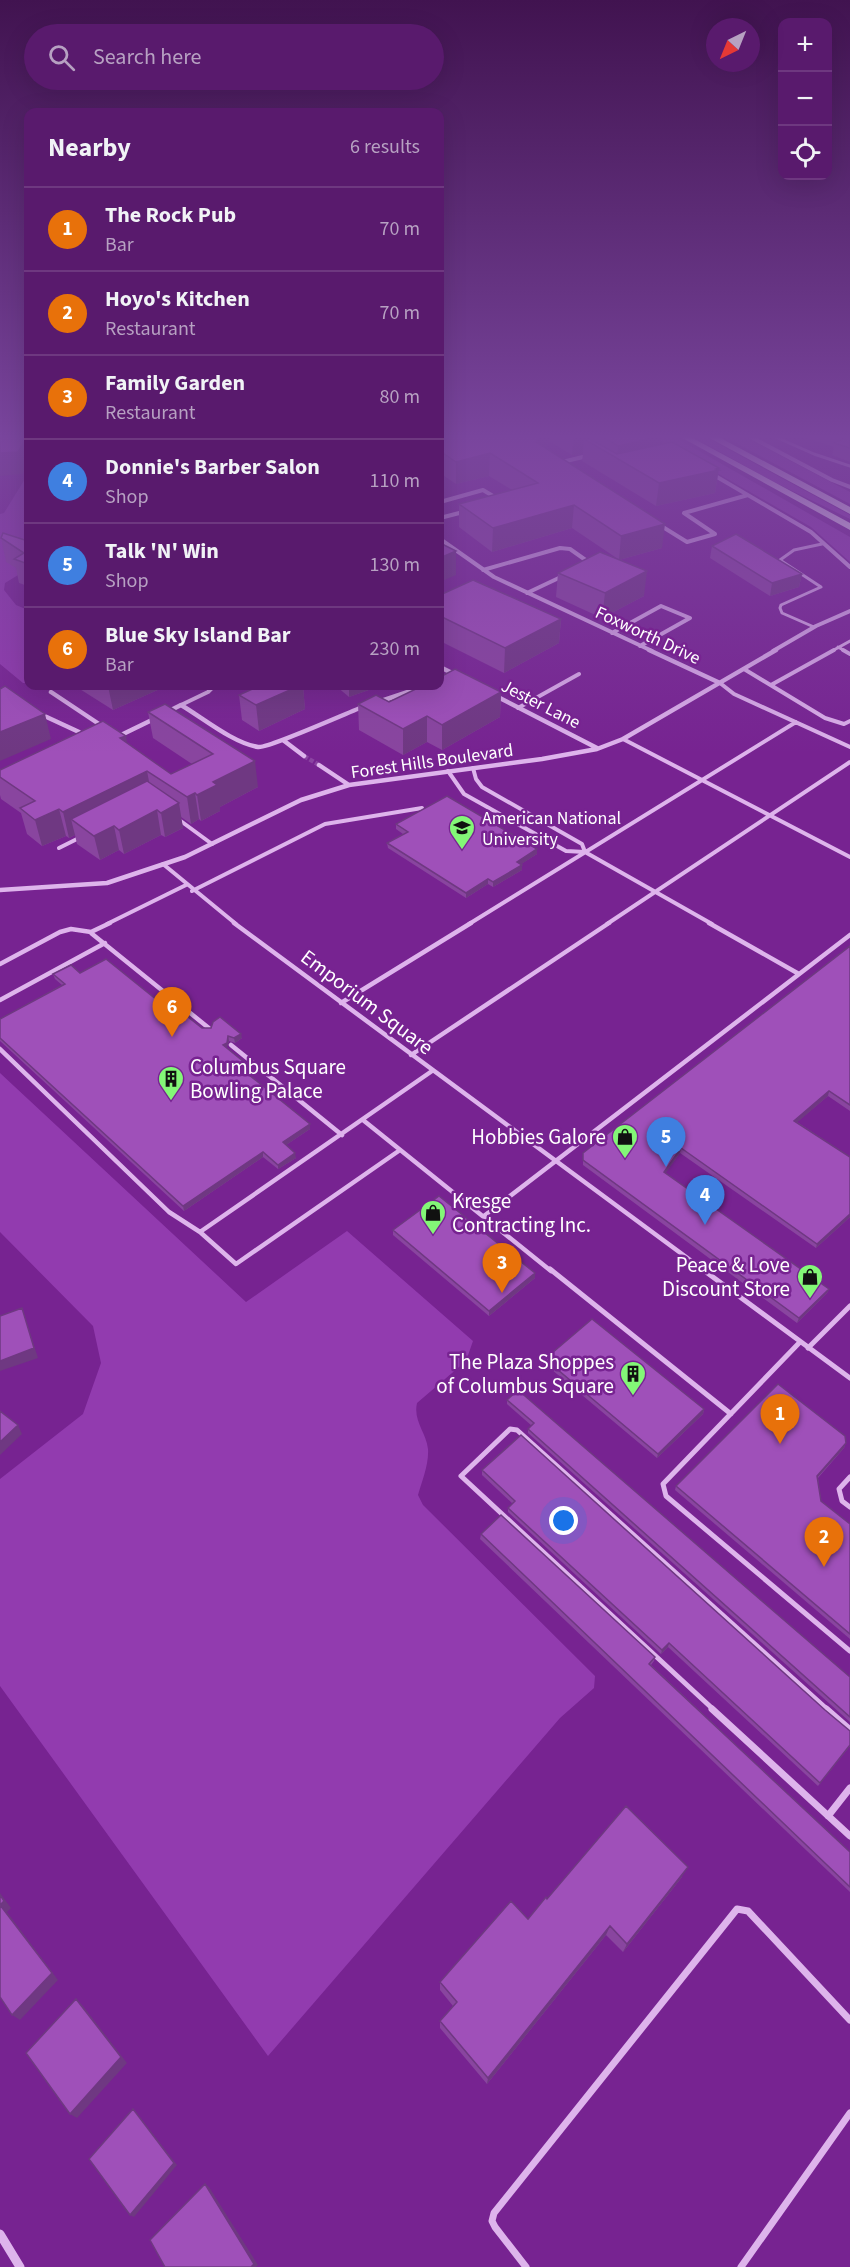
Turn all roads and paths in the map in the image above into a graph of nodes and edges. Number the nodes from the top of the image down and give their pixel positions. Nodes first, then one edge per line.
1 (819, 541) edge
2 (444, 542) edge
3 (822, 544) junction
4 (850, 567) edge
5 (577, 569) edge
6 (483, 570) junction
7 (568, 574) edge
8 (527, 592) junction
9 (850, 611) edge
10 (814, 627) junction
11 (612, 633) junction
12 (850, 641) edge
13 (640, 646) junction
14 (838, 647) junction
15 (850, 654) edge
16 (444, 669) edge
17 (744, 669) junction
18 (453, 674) junction
19 (579, 674) dead end
20 (446, 677) edge
21 (462, 679) edge
22 (720, 683) junction
23 (771, 685) junction
24 (210, 690) edge
25 (414, 690) edge
26 (51, 692) dead end
27 (490, 693) edge
28 (181, 705) junction
29 (518, 708) junction
30 (32, 710) edge
31 (850, 721) edge
32 (796, 722) junction
33 (623, 739) junction
34 (283, 741) junction
35 (77, 743) edge
36 (850, 747) edge
37 (597, 748) junction
38 (304, 756) tunnel mouth
39 (850, 762) edge
40 (319, 765) tunnel mouth
41 (473, 768) junction
42 (448, 771) junction
43 (702, 780) junction
44 (349, 785) junction
45 (422, 808) edge
46 (169, 813) edge
47 (770, 815) junction
48 (80, 838) edge
49 (212, 844) junction
50 (59, 848) dead end
51 (585, 852) junction
52 (850, 857) edge
53 (163, 864) junction
54 (186, 885) junction
55 (0, 890) edge
56 (192, 891) junction
57 (655, 892) junction
58 (91, 932) junction
59 (850, 935) edge
60 (105, 943) junction
61 (0, 964) edge
62 (799, 974) junction
63 (0, 1000) edge
64 (341, 1003) junction
65 (210, 1029) edge
66 (231, 1045) dead end
67 (0, 1049) edge
68 (411, 1055) junction
69 (432, 1071) junction
70 (363, 1120) junction
71 (342, 1135) junction
72 (400, 1150) junction
73 (555, 1162) junction
74 (484, 1216) junction
75 (200, 1232) junction
76 (850, 1306) edge
77 (800, 1342) junction
78 (808, 1348) junction
79 (850, 1378) edge
80 (730, 1414) junction
81 (850, 1477) edge
82 (850, 1508) edge
83 (850, 1651) edge
84 (850, 1730) edge
85 (850, 1788) edge
86 (828, 1816) junction
87 (850, 1836) edge
88 (850, 2020) edge
89 (850, 2112) edge
90 (0, 2234) edge
91 (20, 2267) edge
92 (526, 2267) edge
93 (741, 2267) edge

1 - 3 street
2 - 6 street, Foxworth Drive
3 - 4 street
3 - 10 lane
5 - 6 street
6 - 8 street, Foxworth Drive
7 - 8 street
8 - 11 street, Foxworth Drive
9 - 10 street, Forest Hills Boulevard
10 - 17 street, Forest Hills Boulevard
11 - 13 street, Foxworth Drive
11 - 13 street
12 - 14 lane
13 - 22 street, Foxworth Drive
14 - 15 lane
14 - 23 lane
16 - 18 street
17 - 22 street, Forest Hills Boulevard
17 - 23 lane
18 - 20 street
18 - 21 street
19 - 29 lane
22 - 32 lane
22 - 33 street, Forest Hills Boulevard
23 - 31 lane
24 - 28 lane
25 - 34 street
26 - 28 street
27 - 29 street, Jester Lane
28 - 34 street
29 - 37 street, Jester Lane
30 - 35 street
32 - 36 lane
32 - 43 lane
33 - 37 street, Forest Hills Boulevard
33 - 43 lane
34 - 38 street
37 - 41 street, Forest Hills Boulevard
39 - 47 lane
40 - 44 street
41 - 42 street, Forest Hills Boulevard
41 - 51 lane
42 - 44 street, Forest Hills Boulevard
42 - 51 lane
43 - 47 lane
43 - 51 lane
44 - 49 street, Forest Hills Boulevard
45 - 56 lane
46 - 49 lane
47 - 52 lane
47 - 57 lane
48 - 50 lane
49 - 53 street, Forest Hills Boulevard
51 - 57 lane
51 - 64 lane
53 - 54 lane, Emporium Square
53 - 55 street, Forest Hills Boulevard
54 - 56 lane, Emporium Square
54 - 58 lane
56 - 64 lane, Emporium Square
57 - 62 lane
57 - 68 lane
58 - 60 lane
58 - 61 lane
59 - 62 lane
60 - 63 lane
60 - 65 lane
62 - 73 lane
64 - 68 lane, Emporium Square
66 - 71 lane
67 - 75 lane
68 - 69 lane, Emporium Square
69 - 70 lane
69 - 73 lane, Emporium Square
70 - 71 lane
70 - 72 lane
71 - 75 lane
72 - 74 lane
72 - 75 lane
73 - 74 lane
73 - 77 lane, Emporium Square
74 - 80 lane
76 - 78 lane
77 - 78 lane, Emporium Square
77 - 80 lane
78 - 79 lane, Emporium Square
80 - 83 lane
81 - 82 lane
84 - 86 lane
85 - 86 lane
86 - 87 lane
88 - 92 lane
89 - 93 lane
90 - 91 street

